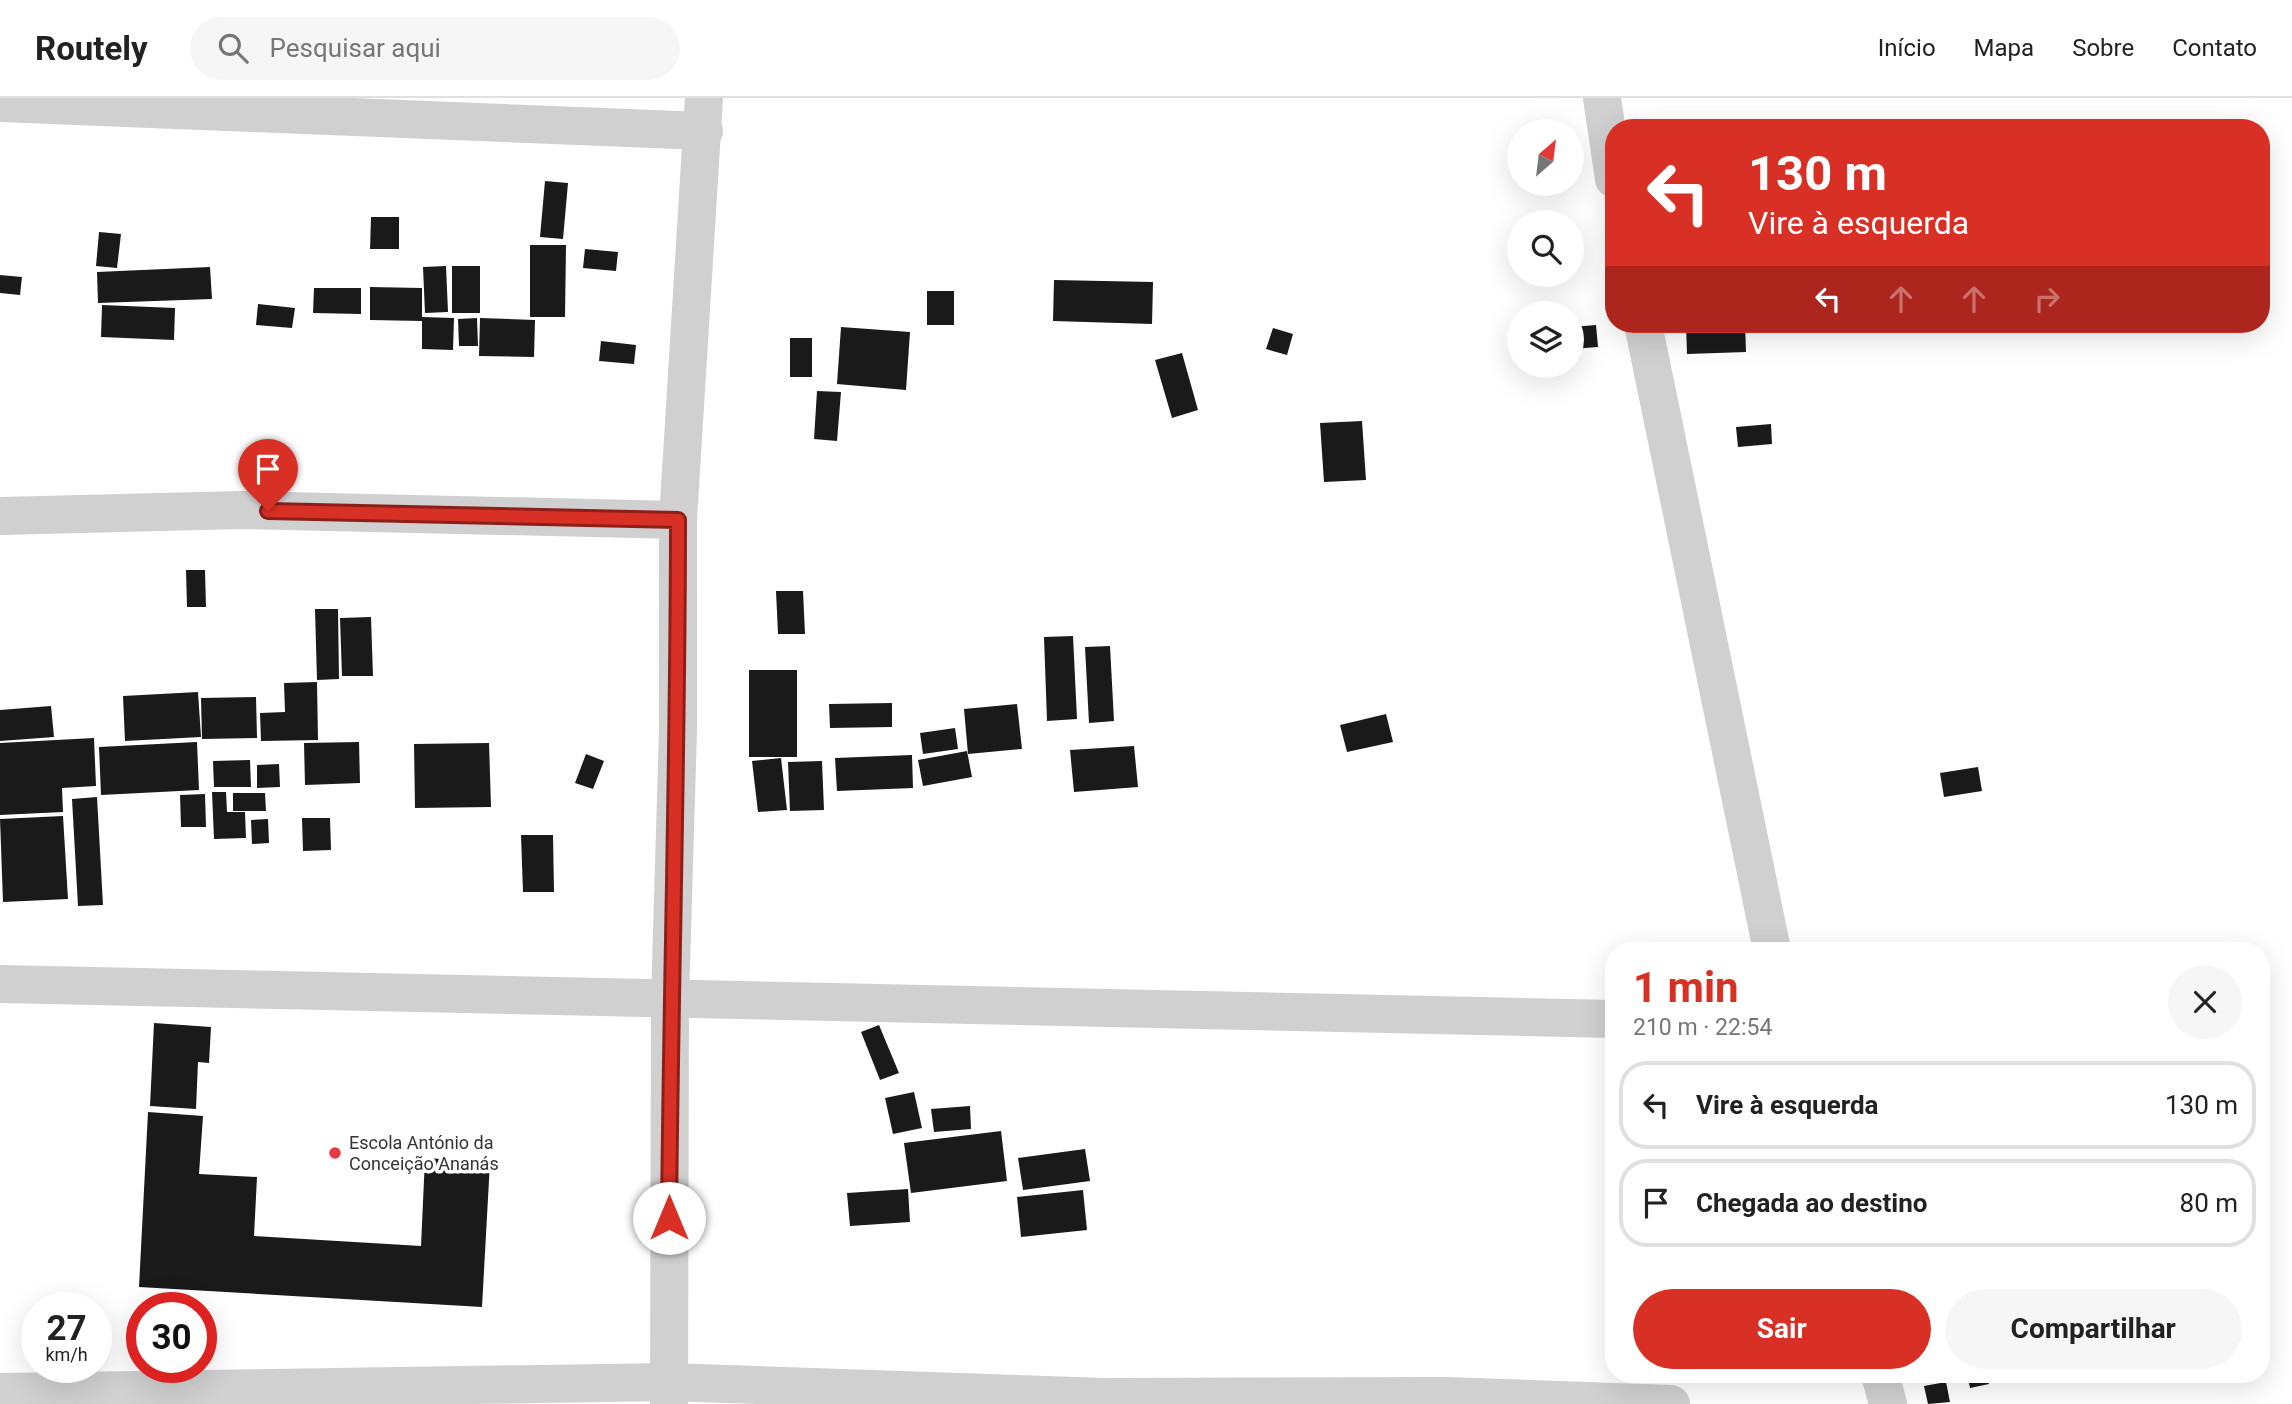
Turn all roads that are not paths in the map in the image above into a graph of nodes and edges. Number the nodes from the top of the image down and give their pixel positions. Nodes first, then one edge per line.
1 (1602, 98) edge
2 (0, 103) edge
3 (704, 115) edge
4 (1605, 119) edge
5 (1645, 333) edge
6 (0, 516) edge
7 (678, 520) junction
8 (1770, 942) edge
9 (0, 984) edge
10 (670, 1000) junction
11 (1605, 1019) edge
12 (1882, 1383) edge
13 (0, 1392) edge
14 (669, 1393) edge
15 (1671, 1404) edge
16 (1888, 1404) edge

1 - 4 street
2 - 3 street
3 - 7 street
5 - 8 street
6 - 7 street
7 - 10 street
9 - 10 street
10 - 11 street
10 - 14 street
12 - 16 street
13 - 14 street
14 - 15 street

